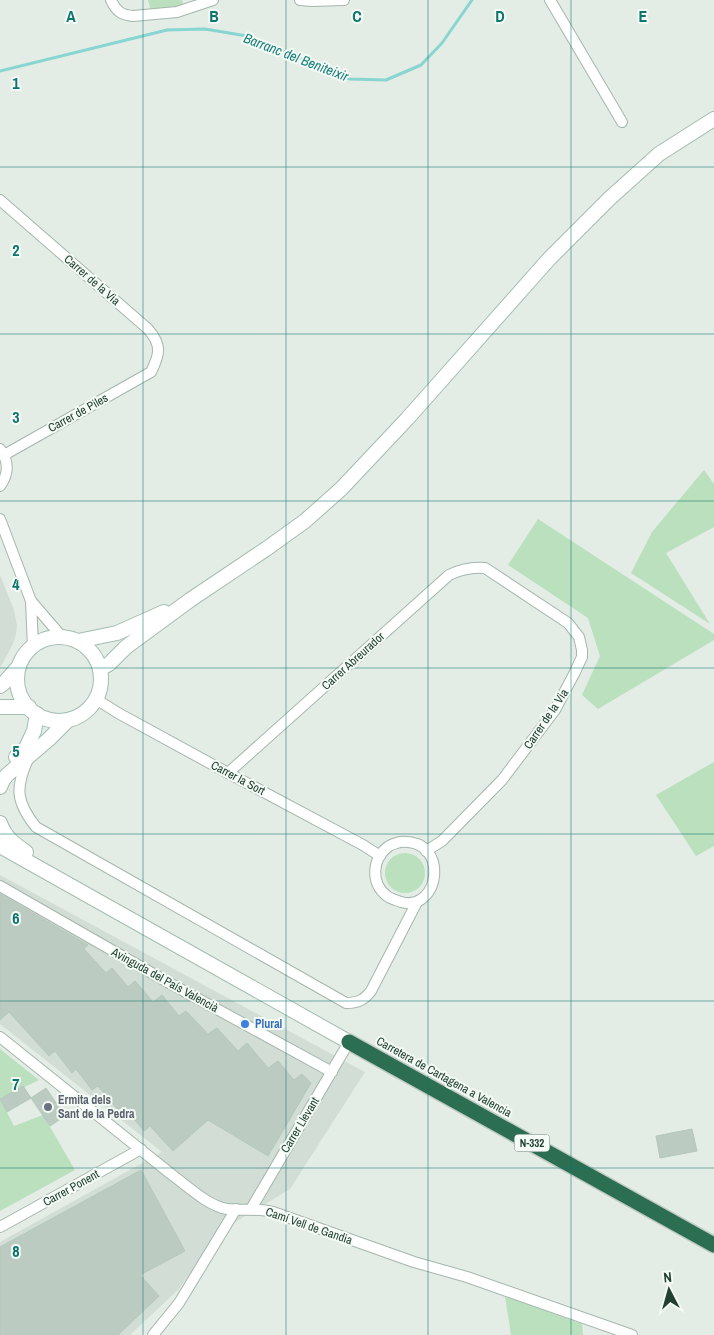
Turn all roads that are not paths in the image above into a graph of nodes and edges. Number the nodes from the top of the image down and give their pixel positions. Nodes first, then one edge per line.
1 (111, 0) edge
2 (213, 0) edge
3 (300, 0) edge
4 (344, 0) edge
5 (550, 0) edge
6 (714, 119) edge
7 (622, 122) dead end
8 (0, 200) edge
9 (151, 372) joint
10 (2, 452) edge
11 (0, 486) edge
12 (0, 519) edge
13 (485, 568) joint
14 (190, 600) junction
15 (31, 601) junction
16 (62, 637) junction
17 (78, 641) junction
18 (33, 647) junction
19 (19, 666) junction
20 (100, 669) junction
21 (0, 686) edge
22 (96, 699) junction
23 (0, 707) edge
24 (33, 711) junction
25 (68, 720) junction
26 (29, 756) junction
27 (0, 771) edge
28 (228, 773) junction
29 (0, 787) edge
30 (0, 823) edge
31 (0, 846) edge
32 (426, 851) junction
33 (380, 856) junction
34 (0, 886) edge
35 (417, 902) junction
36 (159, 936) junction
37 (0, 1037) edge
38 (349, 1042) junction
39 (332, 1072) junction
40 (141, 1149) junction
41 (236, 1209) junction
42 (251, 1209) junction
43 (0, 1227) edge
44 (714, 1245) edge
45 (153, 1335) edge
46 (632, 1335) edge

1 - 2 street
3 - 4 street
5 - 7 street
6 - 14 street
8 - 9 street, Carrer de la Via
9 - 10 street, Carrer de Piles
10 - 11 street
12 - 15 street
13 - 28 street, Carrer Abreurador
13 - 32 street, Carrer de la Via
14 - 17 street
14 - 20 street
15 - 16 street
15 - 18 street
16 - 17 street
16 - 18 street
17 - 20 street
18 - 19 street
19 - 21 street
19 - 24 street
20 - 22 street
22 - 25 street
22 - 28 street, Carrer la Sort
23 - 24 street
24 - 25 street
24 - 27 street
25 - 26 street
26 - 29 street
26 - 35 street
28 - 33 street, Carrer la Sort
30 - 36 street
31 - 36 street
32 - 33 street
32 - 35 street
33 - 35 street
34 - 39 street, Avinguda del País Valencià
36 - 38 street, Carretera de Cartagena a Valencia
37 - 40 street, Camí Vell de Gandia
38 - 39 street, Carrer Llevant
38 - 44 highway, Carretera de Cartagena a Valencia / N-332
39 - 42 street, Carrer Llevant
40 - 41 street, Camí Vell de Gandia
40 - 43 street, Carrer Ponent
41 - 42 street, Camí Vell de Gandia
41 - 45 street
42 - 46 street, Camí Vell de Gandia

